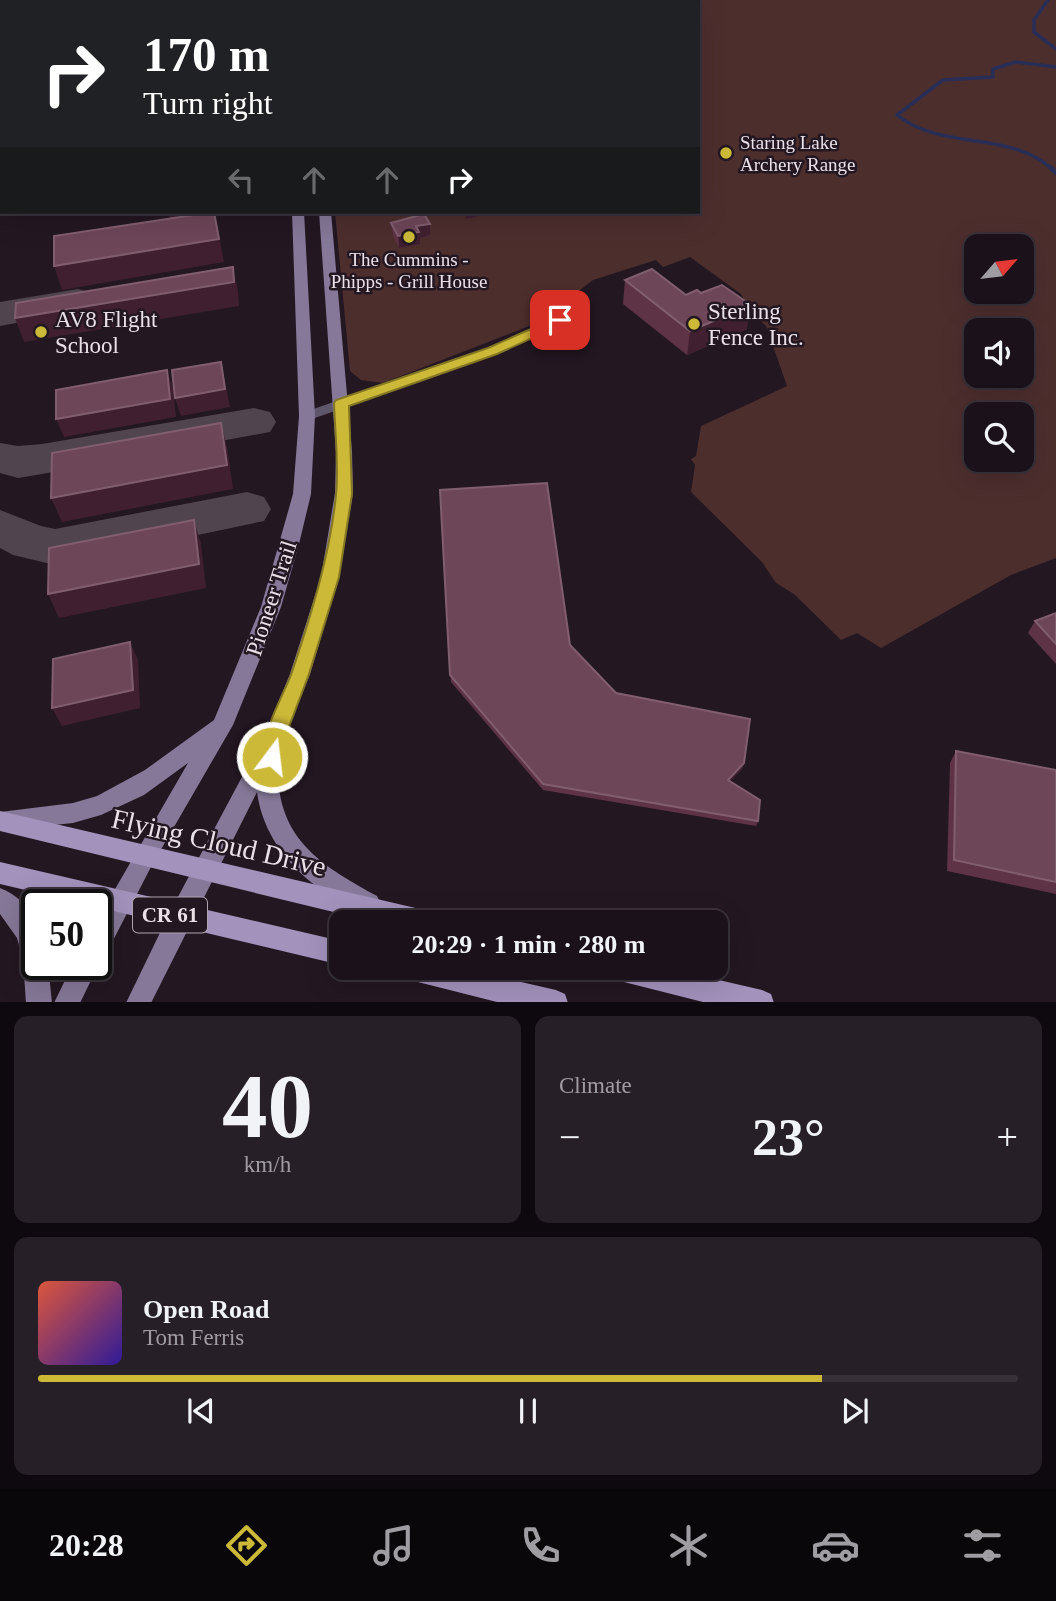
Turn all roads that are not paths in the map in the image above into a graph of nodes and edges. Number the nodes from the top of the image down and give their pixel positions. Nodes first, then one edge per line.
1 (298, 214) edge
2 (326, 214) edge
3 (560, 320) dead end
4 (342, 403) junction
5 (307, 415) junction
6 (222, 725) junction
7 (277, 732) junction
8 (0, 821) edge
9 (144, 857) junction
10 (206, 871) junction
11 (0, 873) edge
12 (0, 899) edge
13 (121, 901) junction
14 (371, 910) edge
15 (381, 910) edge
16 (112, 918) edge
17 (179, 918) junction
18 (329, 950) edge
19 (78, 980) edge
20 (460, 980) edge
21 (666, 980) edge
22 (39, 1002) edge
23 (67, 1002) edge
24 (138, 1002) edge
25 (552, 1002) edge
26 (758, 1002) edge

1 - 5 main road, Pioneer Trail
2 - 4 main road, Pioneer Trail
3 - 4 street
4 - 5 street
4 - 7 main road, Pioneer Trail
5 - 6 main road, Pioneer Trail
6 - 8 main road
6 - 9 main road, Pioneer Trail
7 - 10 main road, Pioneer Trail
7 - 15 main road
8 - 9 main road, Flying Cloud Drive / CR 61
9 - 10 main road, Flying Cloud Drive / CR 61
9 - 13 main road, Pioneer Trail
10 - 14 main road, Flying Cloud Drive / CR 61
10 - 17 main road, Pioneer Trail
11 - 13 main road, CR 61
12 - 22 main road
13 - 16 main road, Pioneer Trail
13 - 17 main road, CR 61
17 - 18 main road, CR 61
17 - 24 main road, Pioneer Trail
19 - 23 main road
20 - 25 main road
21 - 26 main road

